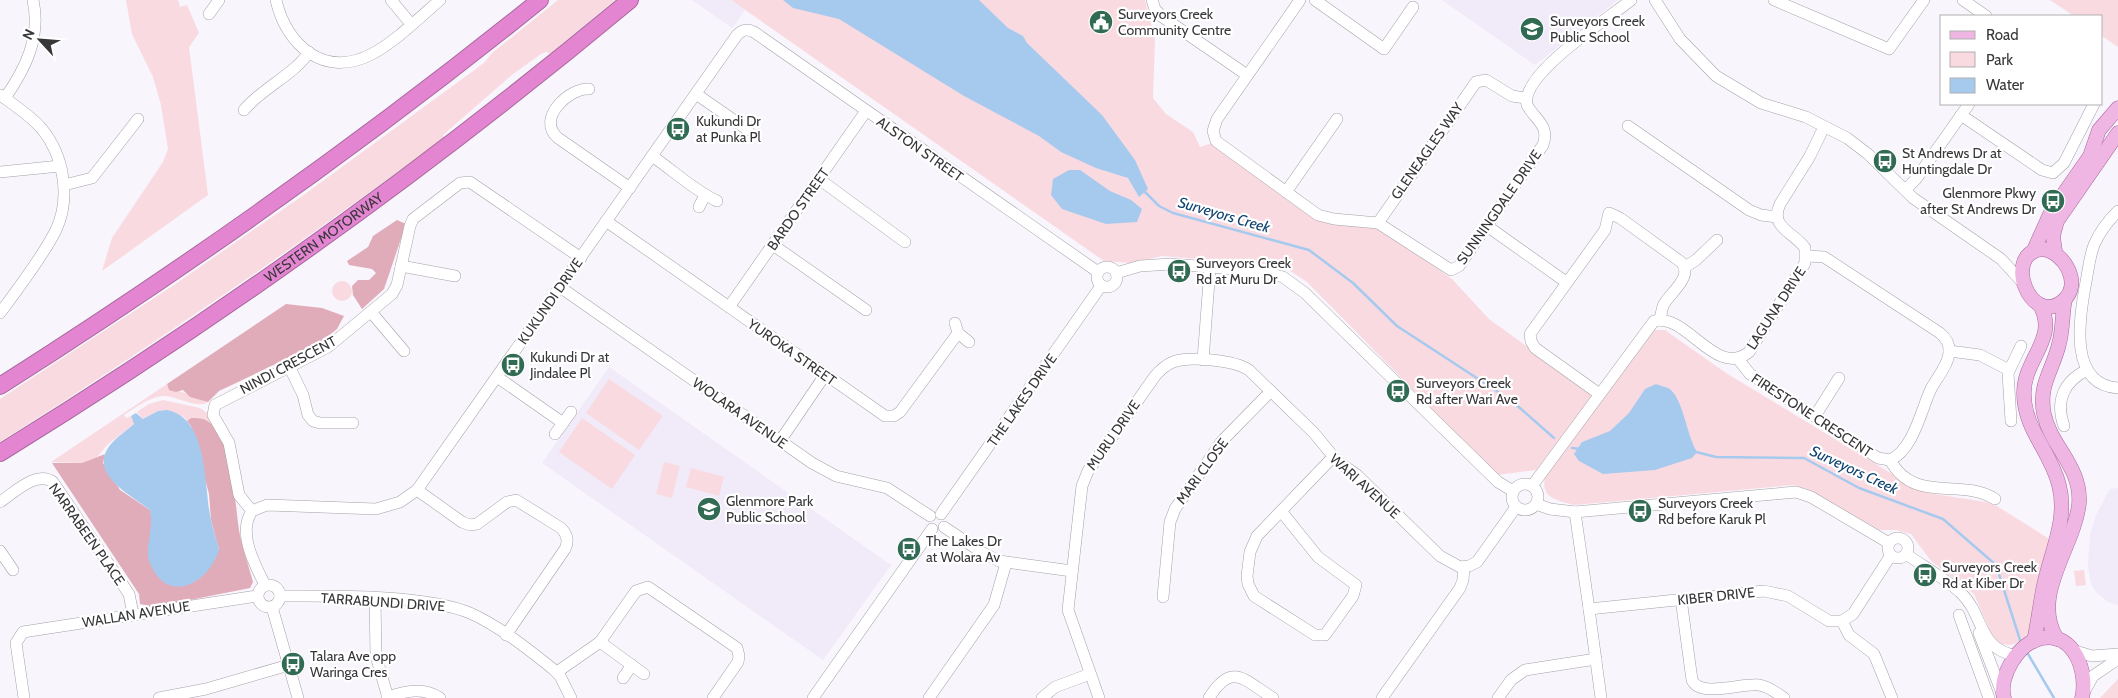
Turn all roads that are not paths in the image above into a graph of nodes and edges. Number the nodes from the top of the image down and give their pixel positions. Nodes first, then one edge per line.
1 (33, 0) edge
2 (219, 0) edge
3 (276, 0) edge
4 (391, 0) edge
5 (440, 0) edge
6 (540, 0) edge
7 (630, 0) edge
8 (1152, 0) edge
9 (1300, 0) edge
10 (1316, 0) edge
11 (1631, 0) edge
12 (1655, 0) edge
13 (1774, 0) edge
14 (1924, 0) edge
15 (1963, 0) edge
16 (1413, 7) dead end
17 (209, 14) dead end
18 (1985, 15) edge
19 (411, 24) junction
20 (742, 30) joint
21 (309, 52) junction
22 (1247, 75) junction
23 (589, 89) dead end
24 (696, 94) junction
25 (3, 97) edge
26 (1526, 98) junction
27 (1968, 105) edge
28 (2093, 105) edge
29 (2118, 108) edge
30 (244, 110) dead end
31 (866, 111) junction
32 (1961, 115) junction
33 (138, 119) dead end
34 (1337, 119) dead end
35 (1628, 126) dead end
36 (1824, 127) junction
37 (748, 130) dead end
38 (2118, 133) edge
39 (652, 156) junction
40 (60, 166) junction
41 (0, 172) edge
42 (819, 179) junction
43 (64, 185) junction
44 (630, 188) junction
45 (1905, 190) junction
46 (1286, 192) junction
47 (705, 195) junction
48 (717, 201) dead end
49 (699, 207) dead end
50 (2118, 211) edge
51 (1777, 217) junction
52 (606, 221) junction
53 (1378, 223) junction
54 (1487, 226) junction
55 (1717, 240) dead end
56 (905, 242) dead end
57 (773, 245) junction
58 (2055, 251) junction
59 (2030, 254) junction
60 (1807, 256) junction
61 (580, 258) junction
62 (2001, 259) junction
63 (401, 266) junction
64 (1685, 267) junction
65 (1210, 268) junction
66 (1098, 272) junction
67 (1116, 273) junction
68 (455, 276) dead end
69 (1566, 282) junction
70 (2023, 283) junction
71 (1101, 286) junction
72 (560, 287) junction
73 (4, 299) edge
74 (2065, 299) junction
75 (2040, 305) junction
76 (729, 308) junction
77 (866, 310) dead end
78 (371, 312) junction
79 (0, 313) edge
80 (1660, 320) junction
81 (969, 342) dead end
82 (2021, 346) dead end
83 (404, 351) dead end
84 (1949, 351) junction
85 (1738, 359) junction
86 (1203, 360) junction
87 (289, 366) junction
88 (2009, 370) junction
89 (2087, 370) junction
90 (825, 375) junction
91 (497, 377) junction
92 (1839, 378) dead end
93 (0, 386) edge
94 (2118, 388) edge
95 (1271, 391) junction
96 (1598, 394) junction
97 (570, 412) dead end
98 (1815, 416) junction
99 (2011, 421) dead end
100 (353, 423) dead end
101 (563, 423) junction
102 (2064, 426) dead end
103 (555, 434) dead end
104 (780, 441) junction
105 (0, 452) edge
106 (1333, 457) junction
107 (1890, 460) junction
108 (1532, 486) junction
109 (417, 490) junction
110 (1513, 491) junction
111 (1995, 499) dead end
112 (0, 502) edge
113 (1536, 504) junction
114 (1516, 507) junction
115 (252, 511) junction
116 (1280, 511) junction
117 (1575, 512) junction
118 (936, 515) junction
119 (944, 526) junction
120 (932, 529) junction
121 (1890, 549) junction
122 (1906, 554) junction
123 (2, 556) edge
124 (1006, 563) junction
125 (1464, 567) junction
126 (13, 570) dead end
127 (1072, 571) junction
128 (265, 586) junction
129 (257, 596) junction
130 (280, 596) junction
131 (1163, 597) dead end
132 (375, 599) junction
133 (1681, 599) junction
134 (272, 607) junction
135 (1589, 609) junction
136 (1973, 610) junction
137 (133, 614) junction
138 (1959, 615) dead end
139 (1842, 621) junction
140 (506, 635) junction
141 (2057, 639) junction
142 (2034, 641) junction
143 (600, 642) junction
144 (2072, 650) junction
145 (2118, 654) edge
146 (2017, 656) junction
147 (1596, 659) junction
148 (2118, 659) edge
149 (289, 665) junction
150 (632, 665) junction
151 (557, 672) junction
152 (644, 674) dead end
153 (1090, 674) junction
154 (623, 678) dead end
155 (1698, 693) edge
156 (208, 694) edge
157 (2004, 696) edge
158 (2083, 696) edge
159 (387, 697) edge
160 (24, 698) edge
161 (160, 698) edge
162 (298, 698) edge
163 (440, 698) edge
164 (571, 698) edge
165 (713, 698) edge
166 (813, 698) edge
167 (929, 698) edge
168 (1042, 698) edge
169 (1099, 698) edge
170 (1209, 698) edge
171 (1273, 698) edge
172 (1382, 698) edge
173 (1498, 698) edge
174 (1601, 698) edge
175 (1784, 698) edge
176 (1892, 698) edge
177 (1989, 698) edge

1 - 25 street
2 - 17 street
3 - 21 street
4 - 19 street
5 - 19 street
6 - 93 highway
7 - 105 highway, WESTERN MOTORWAY
8 - 22 street
9 - 22 street
10 - 16 street
11 - 26 street
12 - 36 street
13 - 14 street
15 - 18 street
19 - 21 street
20 - 24 street, KUKUNDI DRIVE
20 - 31 street, ALSTON STREET
21 - 30 street
22 - 46 street, SUNNINGDALE DRIVE
23 - 44 street
24 - 37 street
24 - 39 street, KUKUNDI DRIVE
25 - 40 street
26 - 53 street, GLENEAGLES WAY
26 - 54 street, SUNNINGDALE DRIVE
27 - 32 street
28 - 32 street
29 - 59 main road
31 - 42 street, BARDO STREET
31 - 66 street, ALSTON STREET
32 - 45 street
33 - 43 street
34 - 46 street
35 - 51 street
36 - 45 street
36 - 51 street
38 - 58 main road
39 - 44 street, KUKUNDI DRIVE
39 - 47 street
40 - 41 street
40 - 43 street
42 - 56 street
42 - 57 street, BARDO STREET
43 - 73 street
44 - 52 street, KUKUNDI DRIVE
45 - 62 street
46 - 53 street, SUNNINGDALE DRIVE
47 - 48 street
47 - 49 street
50 - 89 street
51 - 60 street, LAGUNA DRIVE
52 - 61 street, KUKUNDI DRIVE
52 - 76 street, YUROKA STREET
53 - 54 street, SUNNINGDALE DRIVE
54 - 69 street
55 - 64 street
57 - 76 street, BARDO STREET
57 - 77 street
58 - 59 main road
58 - 74 main road
59 - 62 street
59 - 70 main road
60 - 84 street
60 - 85 street, LAGUNA DRIVE
61 - 63 street, NINDI CRESCENT
61 - 72 street, KUKUNDI DRIVE
62 - 70 street
63 - 68 street
63 - 78 street, NINDI CRESCENT
64 - 69 street
64 - 80 street
65 - 67 street
65 - 86 street
65 - 110 street
66 - 67 street
66 - 71 street
67 - 71 street
69 - 96 street
70 - 75 main road
71 - 118 street, THE LAKES DRIVE
72 - 91 street, KUKUNDI DRIVE
72 - 104 street, WOLARA AVENUE
73 - 79 street
74 - 75 main road
74 - 141 main road
75 - 142 main road
76 - 90 street, YUROKA STREET
78 - 83 street
78 - 87 street, NINDI CRESCENT
80 - 85 street, LAGUNA DRIVE
80 - 96 street
81 - 90 street, YUROKA STREET
82 - 88 street
84 - 88 street
84 - 107 street, FIRESTONE CRESCENT
85 - 98 street, FIRESTONE CRESCENT
86 - 95 street, WARI AVENUE
86 - 127 street, MURU DRIVE
87 - 100 street
87 - 115 street, NINDI CRESCENT
88 - 99 street
89 - 94 street
89 - 102 street
90 - 104 street
91 - 101 street
91 - 109 street, KUKUNDI DRIVE
92 - 98 street
95 - 106 street, WARI AVENUE
95 - 131 street, MARI CLOSE
96 - 108 street
97 - 101 street
98 - 107 street, FIRESTONE CRESCENT
101 - 103 street
104 - 118 street, WOLARA AVENUE
106 - 116 street
106 - 125 street, WARI AVENUE
107 - 111 street
108 - 110 street
108 - 113 street
109 - 115 street, KUKUNDI DRIVE
109 - 140 street
110 - 114 street
112 - 137 street, NARRABEEN PLACE
113 - 114 street
113 - 117 street
114 - 125 street
115 - 128 street
116 - 116 street
117 - 121 street
117 - 135 street
118 - 119 street
118 - 120 street
119 - 120 street
119 - 124 street
120 - 166 street
121 - 122 street
121 - 122 street
121 - 139 street
122 - 136 street
123 - 126 street
124 - 127 street
124 - 167 street
125 - 172 street
127 - 153 street, MURU DRIVE
128 - 129 street
128 - 130 street
129 - 134 street
129 - 137 street, WALLAN AVENUE
130 - 132 street, TARRABUNDI DRIVE
130 - 134 street
132 - 140 street, TARRABUNDI DRIVE
132 - 159 street
133 - 135 street, KIBER DRIVE
133 - 139 street, KIBER DRIVE
133 - 155 street
134 - 149 street
135 - 147 street
136 - 146 street
136 - 157 street
137 - 160 street, WALLAN AVENUE
138 - 177 street
139 - 176 street
140 - 151 street, TARRABUNDI DRIVE
141 - 142 main road
141 - 144 main road
142 - 146 main road
143 - 150 street
143 - 151 street
143 - 165 street
144 - 145 street
144 - 158 main road
146 - 157 main road
147 - 173 street
147 - 174 street
148 - 158 street
149 - 156 street
149 - 162 street
150 - 152 street
150 - 154 street
151 - 164 street, TARRABUNDI DRIVE
153 - 168 street
153 - 169 street, MURU DRIVE
155 - 175 street
156 - 161 street
159 - 163 street
170 - 171 street

